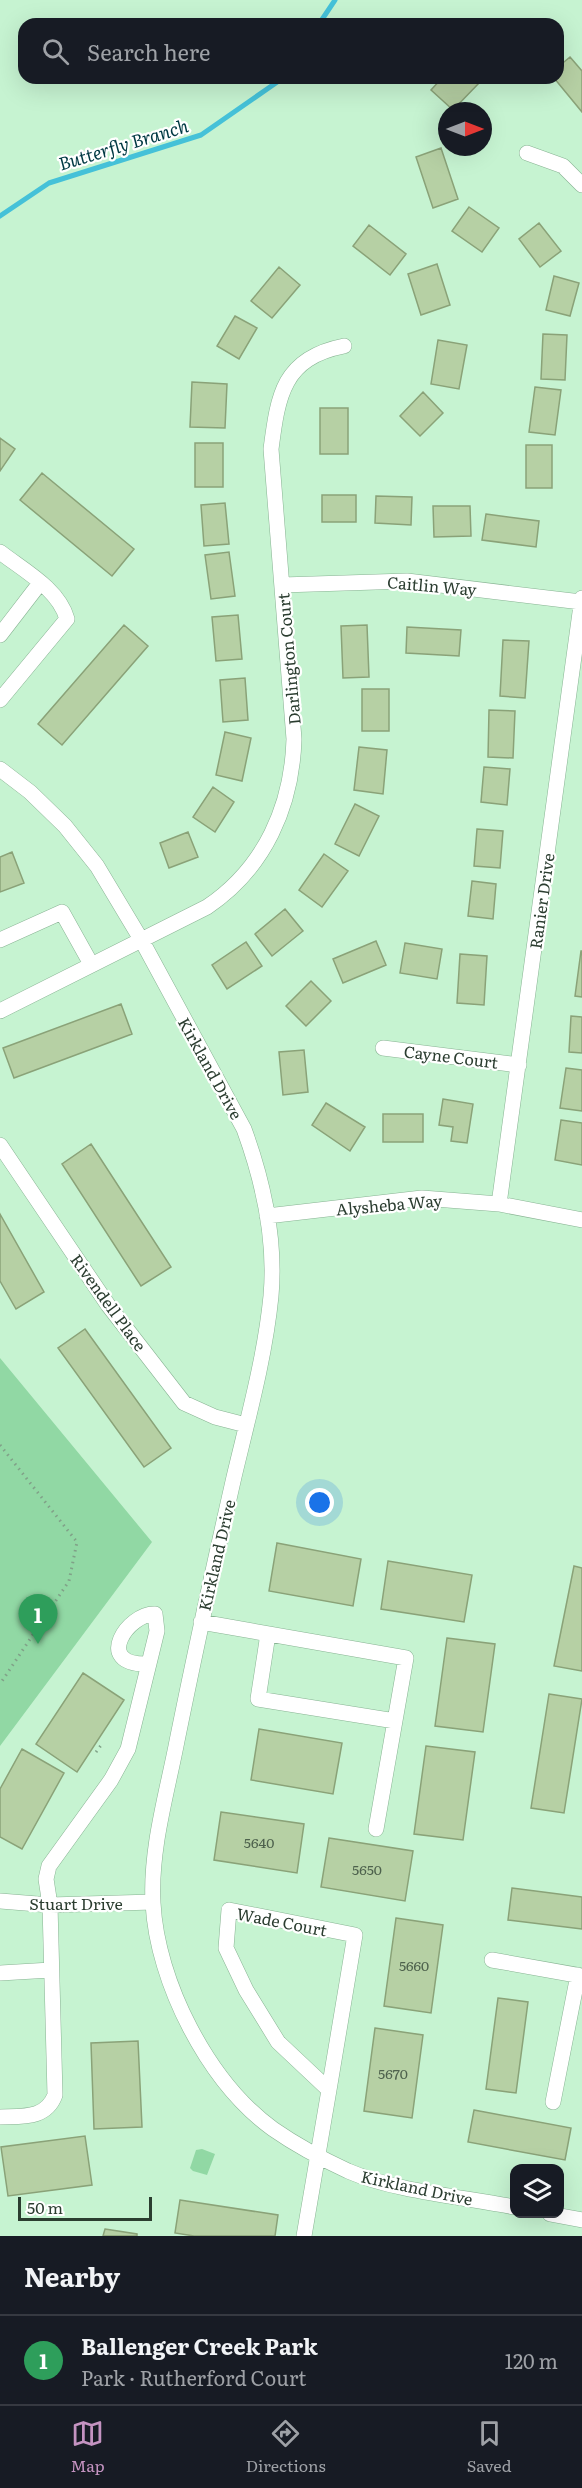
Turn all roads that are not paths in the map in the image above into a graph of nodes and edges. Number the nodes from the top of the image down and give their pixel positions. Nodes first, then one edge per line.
1 (527, 153) dead end
2 (582, 185) edge
3 (344, 346) dead end
4 (0, 552) edge
5 (40, 583) junction
6 (282, 585) junction
7 (582, 600) edge
8 (0, 635) edge
9 (0, 700) edge
10 (0, 769) edge
11 (0, 940) edge
12 (142, 941) junction
13 (91, 964) junction
14 (0, 1011) edge
15 (383, 1048) dead end
16 (519, 1065) junction
17 (0, 1145) edge
18 (499, 1204) junction
19 (267, 1216) junction
20 (582, 1220) edge
21 (246, 1425) junction
22 (201, 1622) junction
23 (268, 1634) junction
24 (147, 1664) dead end
25 (395, 1721) junction
26 (376, 1829) dead end
27 (0, 1901) edge
28 (153, 1902) junction
29 (50, 1905) junction
30 (492, 1960) dead end
31 (51, 1970) junction
32 (0, 1973) edge
33 (580, 1976) edge
34 (577, 2005) edge
35 (329, 2090) junction
36 (553, 2102) dead end
37 (0, 2116) edge
38 (317, 2155) junction
39 (510, 2206) edge
40 (564, 2217) edge
41 (582, 2220) edge
42 (304, 2236) edge

1 - 2 street
3 - 6 street, Darlington Court
4 - 5 street
5 - 8 street
5 - 9 street
6 - 7 street, Caitlin Way
6 - 12 street, Darlington Court
7 - 16 street, Ranier Drive
10 - 12 street, Kirkland Drive
11 - 13 street
12 - 13 street
12 - 19 street, Kirkland Drive
13 - 14 street
15 - 16 street, Cayne Court
16 - 18 street, Ranier Drive
17 - 21 street, Rivendell Place
18 - 19 street, Alysheba Way
18 - 20 street, Alysheba Way
19 - 21 street, Kirkland Drive
21 - 22 street, Kirkland Drive
22 - 23 street
22 - 28 street, Kirkland Drive
23 - 25 street
23 - 25 street
24 - 29 street
25 - 26 street
27 - 29 street, Stuart Drive
28 - 29 street, Stuart Drive
28 - 38 street, Kirkland Drive
29 - 31 street
30 - 33 street
31 - 32 street
31 - 37 street
33 - 34 street
34 - 36 street
35 - 35 street, Wade Court
35 - 38 street, Wade Court
38 - 39 street, Kirkland Drive
38 - 42 street, Wade Court
40 - 41 street

